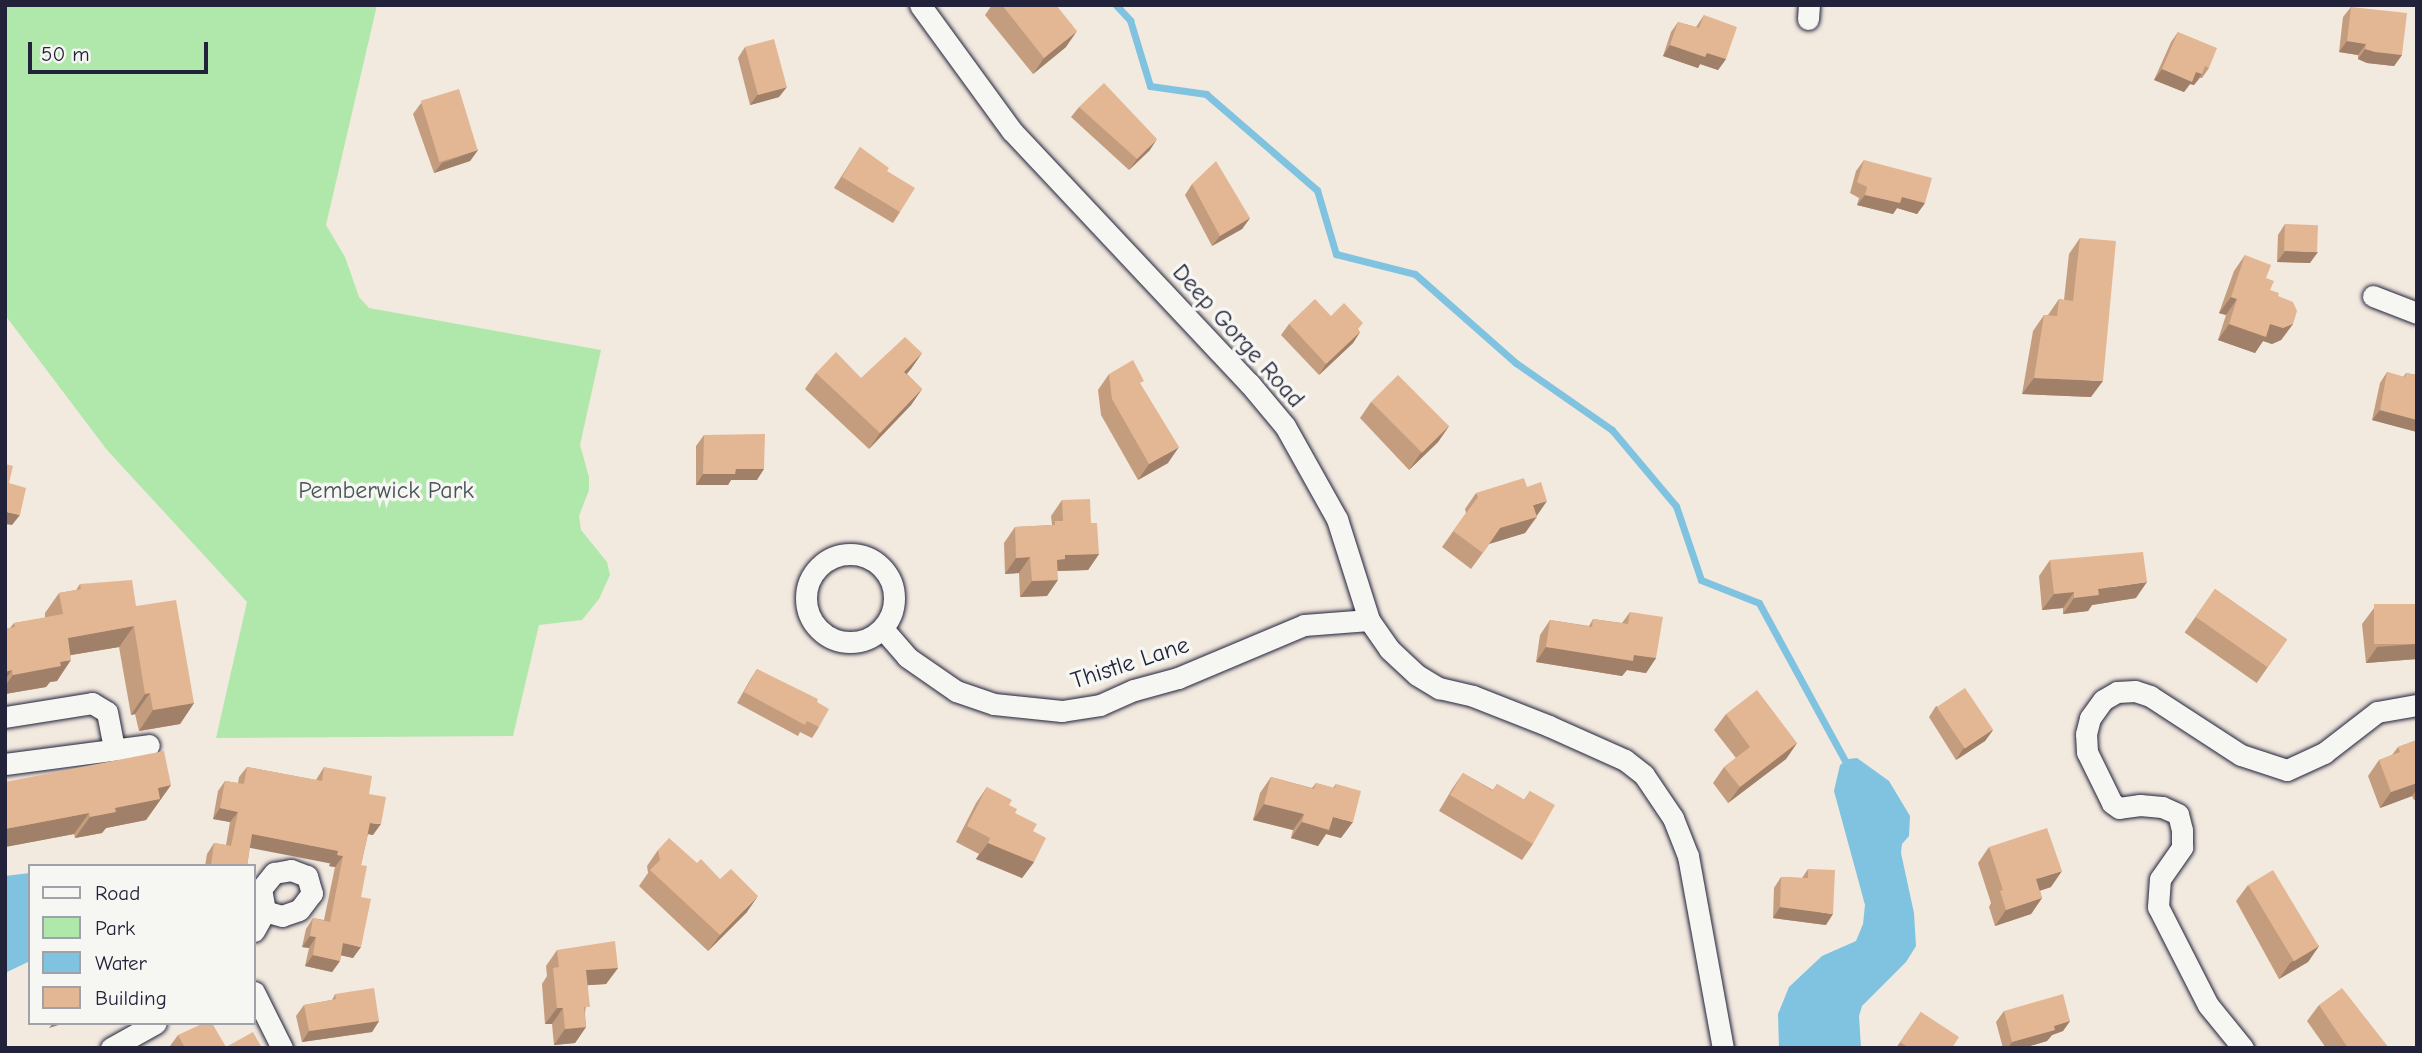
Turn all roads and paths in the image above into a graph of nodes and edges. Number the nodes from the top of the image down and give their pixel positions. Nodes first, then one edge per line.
1 (920, 5) edge
2 (2373, 296) dead end
3 (2417, 313) edge
4 (1369, 620) junction
5 (883, 629) junction
6 (2417, 705) edge
7 (5, 718) edge
8 (149, 745) dead end
9 (114, 748) junction
10 (5, 764) edge
11 (265, 911) dead end
12 (256, 927) edge
13 (256, 996) edge
14 (152, 1025) edge
15 (111, 1048) edge
16 (282, 1048) edge
17 (1723, 1048) edge
18 (2243, 1048) edge

1 - 4 street, Deep Gorge Road
2 - 3 street
4 - 5 street, Thistle Lane
4 - 17 street, Deep Gorge Road
5 - 5 street
6 - 18 street
7 - 9 street
8 - 9 street
9 - 10 street
11 - 12 street
13 - 16 street
14 - 15 street

